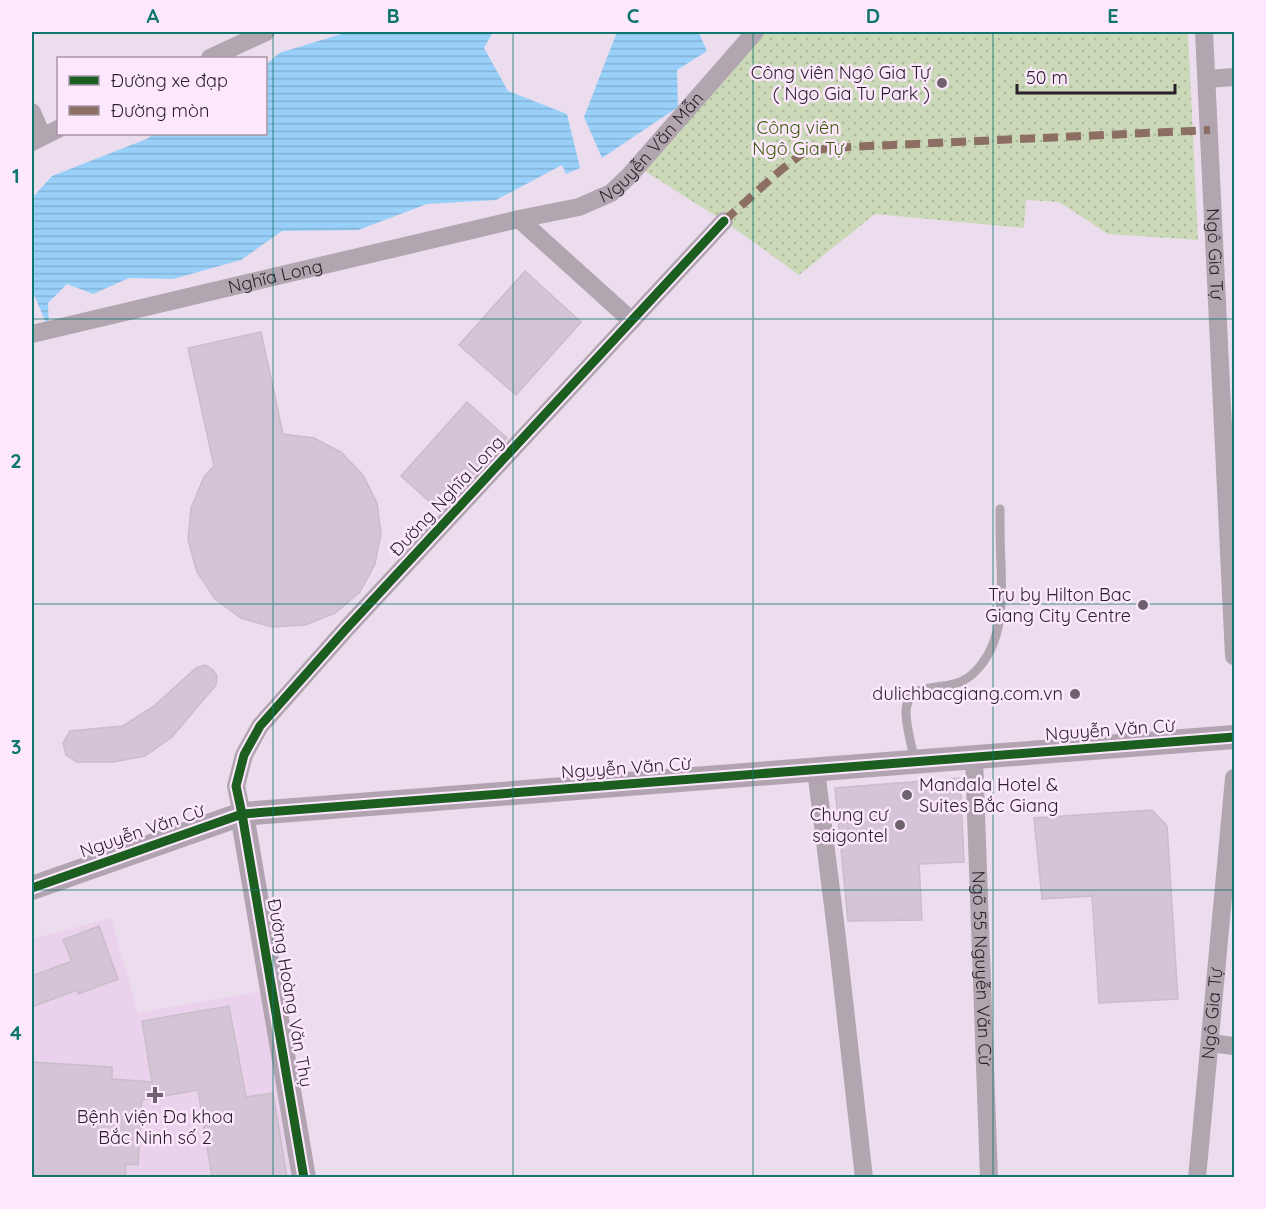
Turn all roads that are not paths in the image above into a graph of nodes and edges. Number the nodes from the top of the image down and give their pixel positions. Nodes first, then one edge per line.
1 (266, 32) edge
2 (755, 32) edge
3 (1204, 32) edge
4 (212, 57) edge
5 (1234, 77) edge
6 (1207, 79) junction
7 (32, 112) edge
8 (44, 136) edge
9 (519, 219) junction
10 (724, 221) dead end
11 (632, 321) junction
12 (32, 334) edge
13 (1229, 405) edge
14 (1000, 509) dead end
15 (1234, 656) edge
16 (1234, 737) edge
17 (974, 758) junction
18 (915, 762) junction
19 (816, 770) junction
20 (1234, 778) edge
21 (242, 814) junction
22 (32, 888) edge
23 (1210, 1043) junction
24 (1234, 1046) edge
25 (304, 1178) edge
26 (864, 1178) edge
27 (989, 1178) edge
28 (1197, 1178) edge

1 - 4 street
2 - 9 street, Nguyễn Văn Mẫn
3 - 6 street, Ngô Gia Tự
5 - 6 street
6 - 13 street, Ngô Gia Tự
7 - 8 street
9 - 11 street
9 - 12 street, Nghĩa Long
10 - 11 street, Đường Nghĩa Long
11 - 21 street, Đường Nghĩa Long
13 - 15 street, Ngô Gia Tự
14 - 18 lane
16 - 17 street, Nguyễn Văn Cừ
17 - 18 street, Nguyễn Văn Cừ
17 - 27 street, Ngõ 55 Nguyễn Văn Cừ
18 - 19 street, Nguyễn Văn Cừ
19 - 21 street, Nguyễn Văn Cừ
19 - 26 street
20 - 23 street, Ngô Gia Tự
21 - 22 street, Nguyễn Văn Cừ
21 - 25 street, Đường Hoàng Văn Thụ
23 - 24 street
23 - 28 street, Ngô Gia Tự

